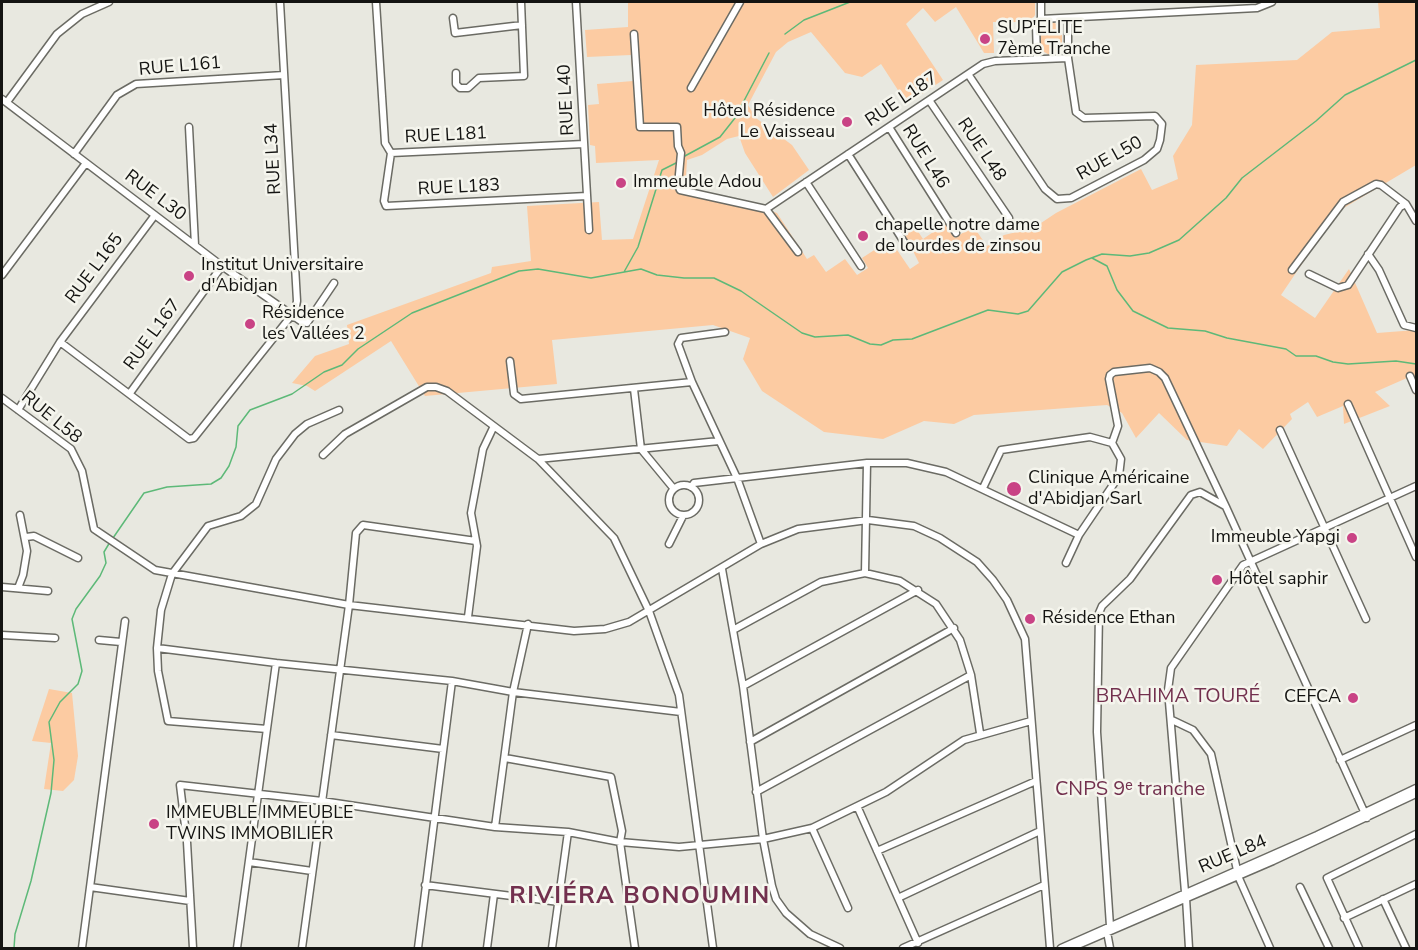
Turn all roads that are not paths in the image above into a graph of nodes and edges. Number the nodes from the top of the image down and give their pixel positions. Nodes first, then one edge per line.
1 (109, 2) edge
2 (280, 2) edge
3 (376, 2) edge
4 (521, 2) edge
5 (576, 2) edge
6 (740, 2) edge
7 (1041, 2) edge
8 (1272, 2) edge
9 (453, 18) dead end
10 (1041, 19) junction
11 (1068, 20) junction
12 (522, 25) junction
13 (634, 34) dead end
14 (1068, 58) junction
15 (1037, 59) junction
16 (456, 73) dead end
17 (968, 74) junction
18 (284, 75) junction
19 (691, 88) dead end
20 (929, 100) junction
21 (4, 101) edge
22 (189, 127) dead end
23 (889, 127) junction
24 (584, 144) junction
25 (391, 153) junction
26 (74, 154) junction
27 (848, 154) junction
28 (86, 163) junction
29 (806, 182) junction
30 (587, 196) junction
31 (1406, 204) junction
32 (766, 208) junction
33 (155, 215) junction
34 (1009, 218) dead end
35 (1416, 221) edge
36 (589, 230) dead end
37 (956, 233) dead end
38 (904, 242) dead end
39 (195, 245) junction
40 (798, 252) dead end
41 (1368, 254) junction
42 (222, 266) junction
43 (861, 266) dead end
44 (1292, 270) dead end
45 (1309, 274) dead end
46 (2, 275) edge
47 (333, 283) dead end
48 (292, 314) junction
49 (1416, 328) edge
50 (725, 332) dead end
51 (60, 342) junction
52 (510, 361) dead end
53 (1410, 376) dead end
54 (692, 382) junction
55 (634, 389) junction
56 (1416, 390) edge
57 (130, 393) junction
58 (2, 398) edge
59 (1348, 404) dead end
60 (18, 410) junction
61 (339, 410) dead end
62 (493, 428) junction
63 (1280, 430) dead end
64 (719, 441) junction
65 (1112, 443) junction
66 (641, 448) junction
67 (323, 456) dead end
68 (538, 459) junction
69 (867, 463) junction
70 (736, 478) junction
71 (1416, 486) edge
72 (691, 487) junction
73 (983, 488) junction
74 (674, 489) junction
75 (1390, 498) junction
76 (1226, 507) junction
77 (20, 515) dead end
78 (683, 516) junction
79 (868, 520) junction
80 (1326, 528) junction
81 (1079, 535) junction
82 (26, 537) junction
83 (476, 541) junction
84 (669, 544) dead end
85 (761, 544) junction
86 (1416, 557) edge
87 (78, 558) dead end
88 (1251, 562) junction
89 (1066, 563) dead end
90 (722, 569) junction
91 (866, 573) junction
92 (172, 574) junction
93 (2, 586) edge
94 (18, 588) junction
95 (918, 590) junction
96 (48, 591) dead end
97 (349, 605) junction
98 (649, 611) junction
99 (468, 617) junction
100 (1366, 619) dead end
101 (125, 621) dead end
102 (528, 624) junction
103 (954, 628) junction
104 (733, 630) junction
105 (2, 635) edge
106 (55, 638) dead end
107 (99, 640) dead end
108 (121, 642) junction
109 (157, 648) junction
110 (276, 663) junction
111 (338, 670) junction
112 (971, 675) junction
113 (452, 681) junction
114 (743, 686) junction
115 (513, 692) junction
116 (681, 712) junction
117 (1172, 720) junction
118 (1032, 721) junction
119 (1416, 725) edge
120 (267, 729) junction
121 (980, 733) junction
122 (331, 735) junction
123 (750, 742) junction
124 (443, 749) junction
125 (505, 758) junction
126 (1340, 760) junction
127 (1036, 782) junction
128 (1416, 788) edge
129 (756, 792) junction
130 (257, 794) junction
131 (1416, 794) edge
132 (322, 801) junction
133 (858, 808) junction
134 (1366, 815) junction
135 (432, 818) junction
136 (495, 827) junction
137 (812, 828) junction
138 (1040, 831) junction
139 (568, 832) junction
140 (1416, 834) edge
141 (763, 838) junction
142 (620, 842) junction
143 (698, 845) junction
144 (877, 851) junction
145 (249, 862) junction
146 (312, 871) junction
147 (1238, 873) junction
148 (1416, 884) edge
149 (425, 885) junction
150 (1044, 885) junction
151 (90, 887) junction
152 (1300, 887) dead end
153 (494, 894) junction
154 (1186, 895) junction
155 (900, 897) junction
156 (1383, 899) junction
157 (190, 902) junction
158 (559, 902) junction
159 (848, 908) dead end
160 (1344, 918) junction
161 (1108, 929) junction
162 (918, 943) junction
163 (82, 948) edge
164 (193, 948) edge
165 (237, 948) edge
166 (302, 948) edge
167 (418, 948) edge
168 (487, 948) edge
169 (552, 948) edge
170 (635, 948) edge
171 (712, 948) edge
172 (840, 948) edge
173 (903, 948) edge
174 (1050, 948) edge
175 (1061, 948) edge
176 (1071, 948) edge
177 (1110, 948) edge
178 (1189, 948) edge
179 (1270, 948) edge
180 (1329, 948) edge
181 (1359, 948) edge
182 (1406, 948) edge

1 - 21 street
2 - 18 street, RUE L34
3 - 25 street, RUE L181
4 - 12 street
5 - 24 street, RUE L40
6 - 19 street
7 - 10 street
8 - 11 street
9 - 12 street
10 - 11 street
10 - 15 street
11 - 14 street, RUE L50
12 - 16 street
13 - 32 street
14 - 15 street, RUE L187
14 - 17 street, RUE L50
15 - 17 street, RUE L187
17 - 20 street, RUE L187
18 - 26 street, RUE L161
18 - 48 street, RUE L34
20 - 23 street, RUE L187
20 - 34 street, RUE L48
21 - 26 street, RUE L30
22 - 39 street
23 - 27 street, RUE L187
23 - 37 street, RUE L46
24 - 25 street, RUE L181
24 - 30 street, RUE L40
25 - 30 street, RUE L183
26 - 28 street, RUE L30
27 - 29 street, RUE L187
27 - 38 street
28 - 33 street, RUE L30
28 - 46 street
29 - 32 street, RUE L187
29 - 43 street
30 - 36 street, RUE L40
31 - 35 street
31 - 41 street
31 - 44 street
32 - 40 street
33 - 39 street, RUE L30
33 - 51 street, RUE L165
39 - 42 street, RUE L30
41 - 45 street
41 - 49 street
42 - 48 street, RUE L30
42 - 57 street, RUE L167
47 - 48 street
48 - 57 street
50 - 54 street
51 - 57 street
51 - 60 street, RUE L165
52 - 55 street
53 - 56 street
54 - 55 street
54 - 64 street
55 - 66 street
58 - 60 street, RUE L58
59 - 75 street
60 - 92 street, RUE L58
61 - 92 street
62 - 67 street
62 - 68 street
62 - 83 street
63 - 80 street
64 - 66 street
64 - 70 street
65 - 73 street
65 - 76 street
65 - 81 street
66 - 68 street
66 - 74 street
68 - 98 street
69 - 70 street
69 - 73 street
69 - 79 street
70 - 72 street
70 - 85 street
71 - 75 street
72 - 74 street
72 - 78 street
73 - 81 street
74 - 78 street
75 - 80 street
75 - 86 street
76 - 88 street
76 - 161 street
77 - 82 street
78 - 84 street
79 - 85 street
79 - 91 street
79 - 118 street
80 - 88 street
80 - 100 street
81 - 89 street
82 - 87 street
82 - 94 street
83 - 97 street
83 - 99 street
85 - 90 street
88 - 117 street
88 - 126 street
90 - 98 street
90 - 104 street
91 - 95 street
91 - 104 street
92 - 97 street
92 - 109 street
93 - 94 street
94 - 96 street
95 - 103 street
95 - 114 street
97 - 99 street
97 - 111 street
98 - 102 street
98 - 116 street
99 - 102 street
101 - 108 street
102 - 115 street
103 - 112 street
103 - 123 street
104 - 114 street
105 - 106 street
107 - 108 street
108 - 151 street
109 - 110 street
109 - 120 street
110 - 111 street
110 - 120 street
111 - 113 street
111 - 122 street
112 - 121 street
112 - 129 street
113 - 115 street
113 - 124 street
114 - 123 street
115 - 116 street
115 - 125 street
116 - 143 street
117 - 147 street
117 - 154 street
118 - 121 street
118 - 127 street
119 - 126 street
120 - 130 street
121 - 133 street
122 - 124 street
122 - 132 street
123 - 129 street
124 - 135 street
125 - 136 street
125 - 142 street
126 - 134 street
127 - 138 street
127 - 144 street
128 - 134 street, RUE L84
129 - 141 street
130 - 132 street
130 - 145 street
130 - 157 street
131 - 134 street, RUE L84
132 - 135 street
132 - 146 street
133 - 137 street
133 - 144 street
134 - 147 street, RUE L84
135 - 136 street
135 - 149 street
136 - 139 street
137 - 141 street
137 - 159 street
138 - 150 street
138 - 155 street
139 - 142 street
139 - 158 street
140 - 160 street
141 - 143 street
141 - 172 street
142 - 143 street
142 - 170 street
143 - 171 street
144 - 155 street
145 - 146 street
145 - 165 street
146 - 166 street
147 - 154 street, RUE L84
147 - 179 street
148 - 156 street
149 - 153 street
149 - 167 street
150 - 162 street
150 - 174 street
151 - 157 street
151 - 163 street
152 - 180 street
153 - 158 street
153 - 168 street
154 - 161 street, RUE L84
154 - 178 street
155 - 162 street
156 - 160 street
156 - 182 street
157 - 164 street
158 - 169 street
160 - 181 street
161 - 175 street, RUE L84
161 - 176 street, RUE L84
161 - 177 street
162 - 173 street

